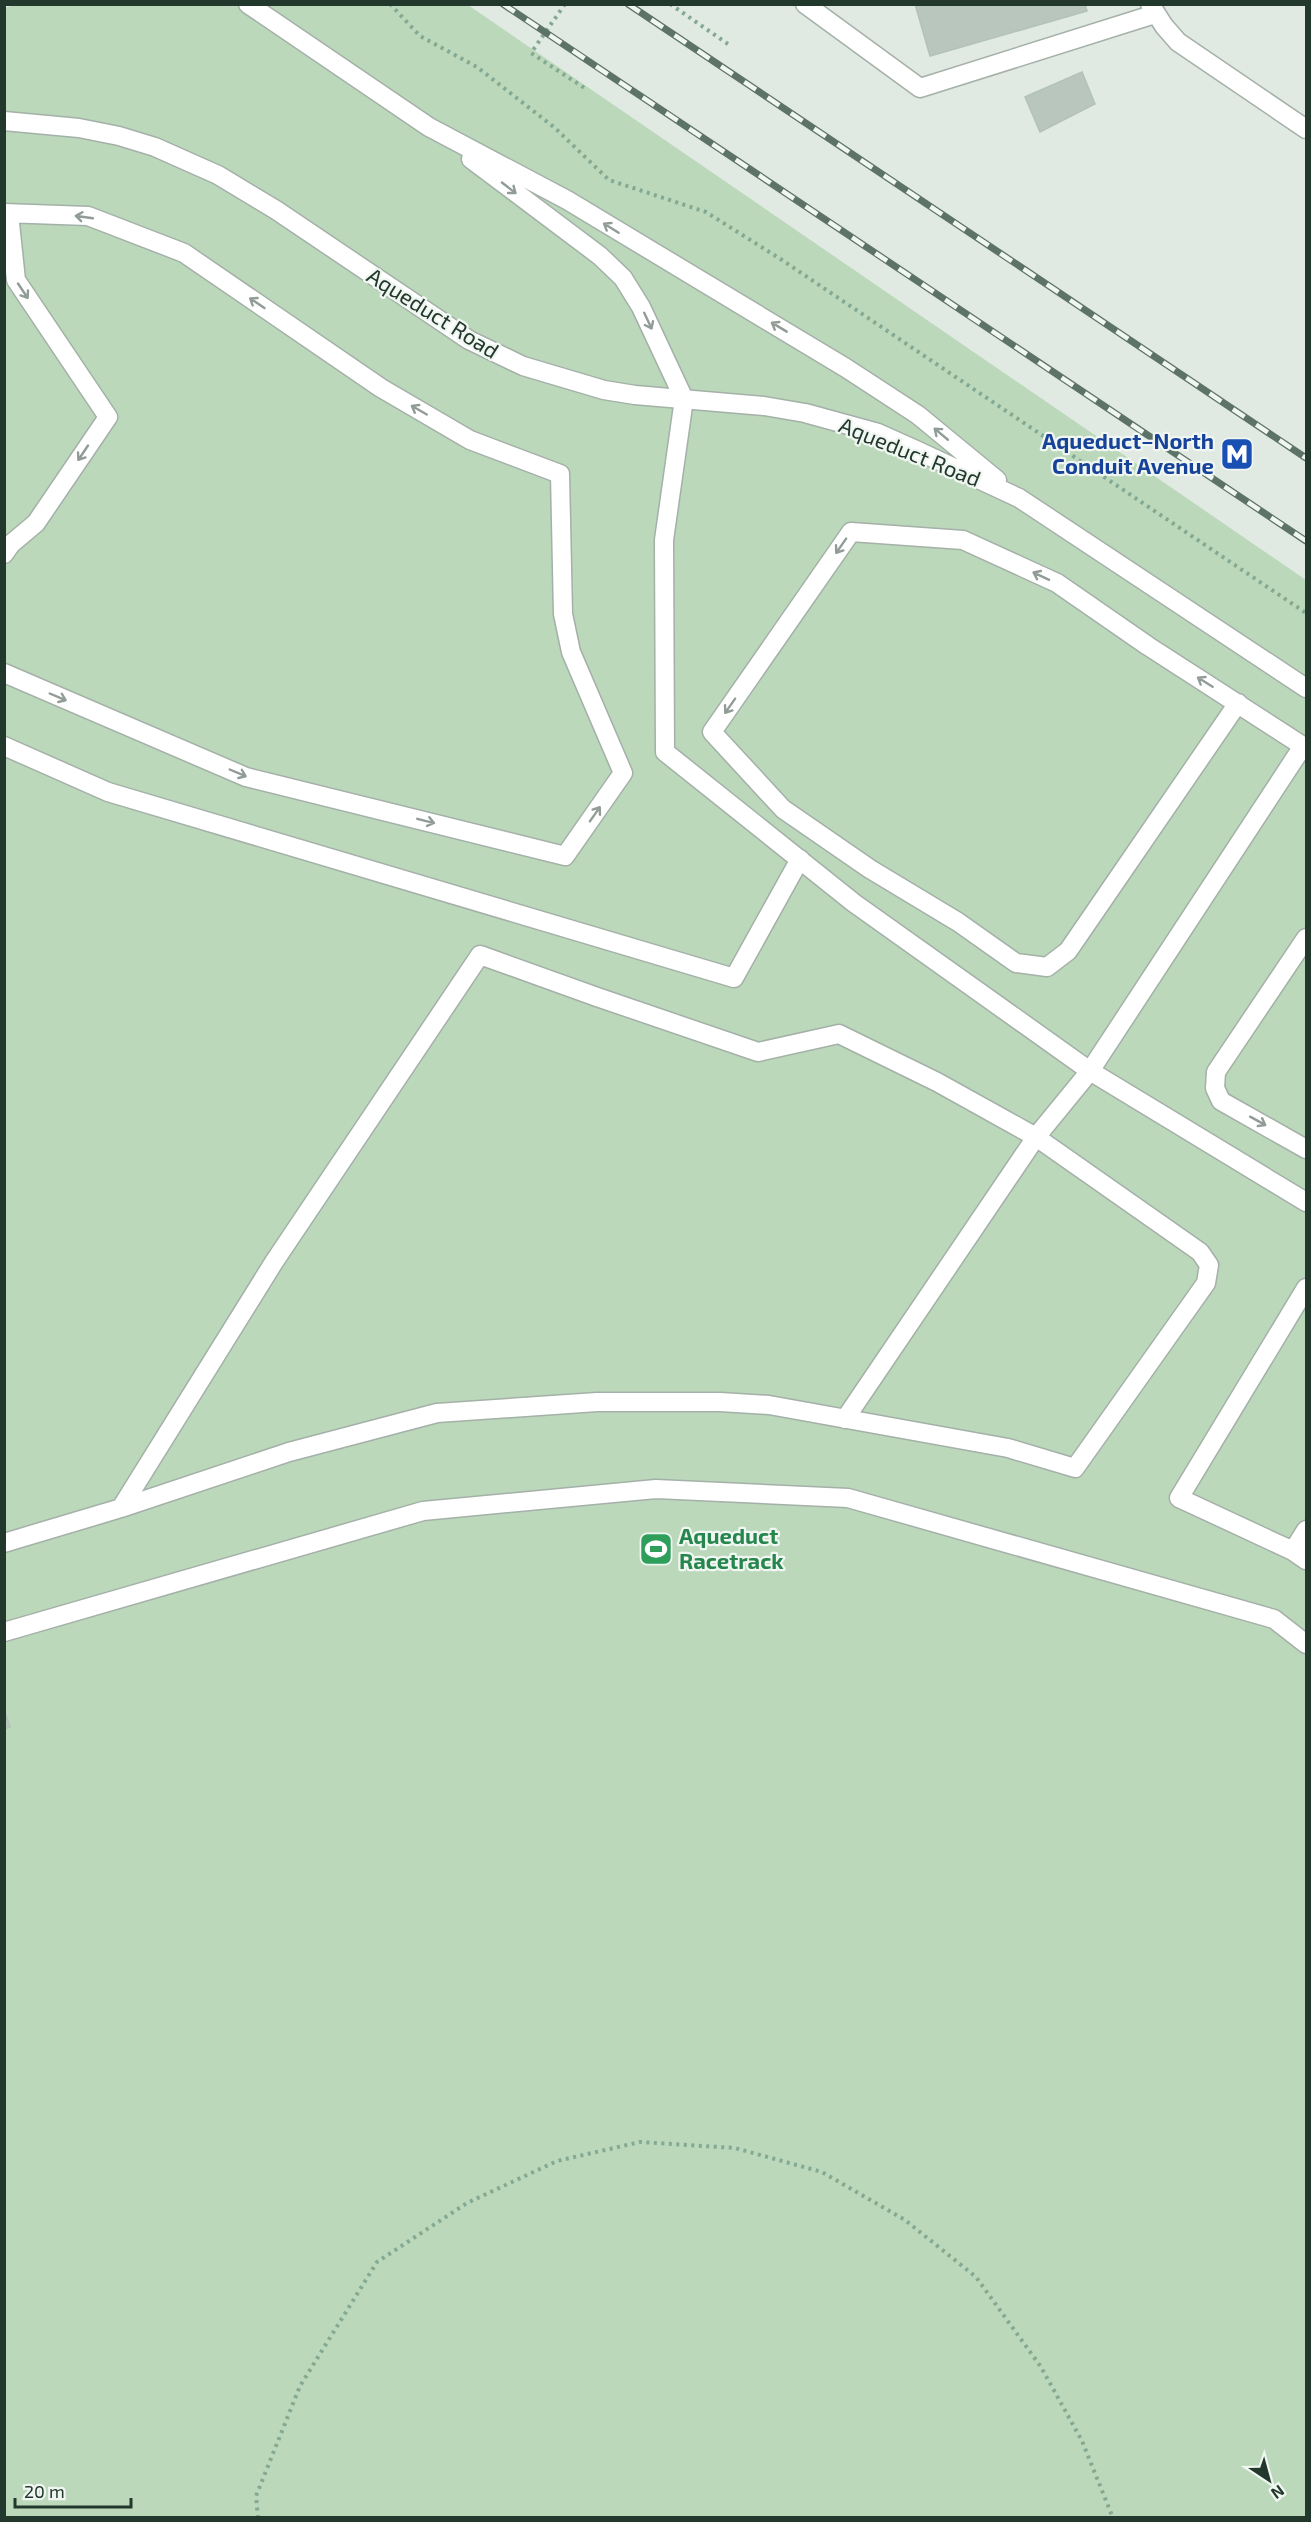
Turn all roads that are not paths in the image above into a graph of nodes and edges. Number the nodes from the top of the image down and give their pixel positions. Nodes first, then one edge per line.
1 (248, 4) edge
2 (805, 4) edge
3 (1152, 9) edge
4 (4, 121) edge
5 (429, 127) junction
6 (1306, 129) edge
7 (7, 213) edge
8 (684, 399) junction
9 (1019, 498) junction
10 (4, 554) edge
11 (4, 673) edge
12 (1306, 688) edge
13 (1238, 703) junction
14 (4, 746) edge
15 (1305, 747) edge
16 (800, 859) junction
17 (1306, 938) edge
18 (1090, 1071) junction
19 (1036, 1137) junction
20 (1306, 1149) edge
21 (1306, 1202) edge
22 (1306, 1288) edge
23 (845, 1419) junction
24 (121, 1508) junction
25 (1306, 1530) edge
26 (4, 1543) edge
27 (1300, 1555) edge
28 (4, 1632) edge
29 (1306, 1644) edge

1 - 5 street, Aqueduct Road
2 - 3 street
3 - 6 street
4 - 8 street, Aqueduct Road
5 -> 8 street
9 -> 5 street, Aqueduct Road
7 -> 10 street
11 -> 7 street
8 - 9 street, Aqueduct Road
8 - 16 street
9 - 12 street, Aqueduct Road
13 -> 13 street
13 - 15 street
14 - 16 street
15 - 18 street
16 - 18 street
17 -> 20 street
18 - 19 street
18 - 21 street
19 - 23 street
19 - 23 street
19 - 24 street
22 - 27 street
23 - 24 street
24 - 26 street
25 - 27 street
28 - 29 street

